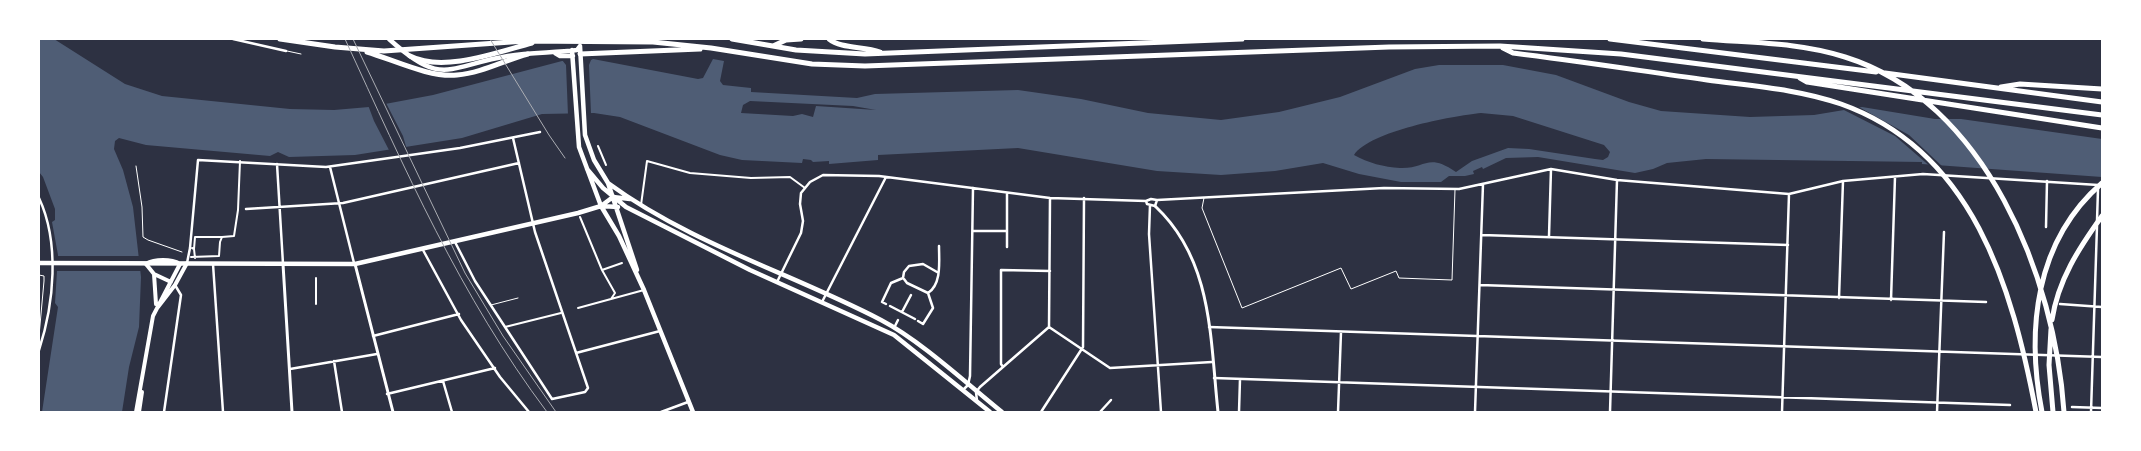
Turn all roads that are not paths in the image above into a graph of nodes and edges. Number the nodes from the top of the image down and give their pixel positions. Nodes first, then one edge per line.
1 (233, 39) edge
2 (280, 39) edge
3 (389, 39) edge
4 (572, 39) edge
5 (580, 39) edge
6 (733, 39) edge
7 (801, 39) edge
8 (829, 39) edge
9 (1242, 39) edge
10 (1610, 39) edge
11 (1703, 39) edge
12 (540, 41) junction
13 (773, 46) junction
14 (1500, 46) junction
15 (713, 48) junction
16 (357, 49) junction
17 (577, 50) junction
18 (286, 51) joint
19 (552, 53) junction
20 (301, 54) dead end
21 (528, 54) junction
22 (882, 54) junction
23 (410, 56) joint
24 (572, 56) junction
25 (415, 59) junction
26 (1797, 77) junction
27 (1996, 87) junction
28 (2102, 90) edge
29 (2102, 102) edge
30 (2102, 115) edge
31 (2102, 128) edge
32 (540, 132) dead end
33 (513, 138) junction
34 (598, 146) dead end
35 (240, 161) junction
36 (276, 164) junction
37 (519, 164) junction
38 (606, 165) dead end
39 (136, 166) dead end
40 (330, 167) junction
41 (587, 169) junction
42 (1551, 169) junction
43 (886, 177) junction
44 (1894, 177) junction
45 (1617, 180) junction
46 (1843, 181) junction
47 (2048, 181) junction
48 (608, 183) junction
49 (1482, 184) junction
50 (2101, 185) edge
51 (805, 188) junction
52 (973, 188) junction
53 (1455, 190) junction
54 (1007, 193) junction
55 (1789, 194) junction
56 (613, 197) junction
57 (1204, 197) junction
58 (39, 198) edge
59 (1050, 198) junction
60 (1084, 198) junction
61 (630, 199) junction
62 (1157, 200) junction
63 (1146, 201) junction
64 (339, 203) junction
65 (641, 205) junction
66 (1150, 205) junction
67 (602, 206) junction
68 (1155, 206) junction
69 (278, 207) junction
70 (616, 207) junction
71 (626, 207) junction
72 (238, 210) junction
73 (246, 210) joint
74 (2102, 216) edge
75 (580, 218) dead end
76 (532, 223) junction
77 (2046, 227) dead end
78 (973, 231) junction
79 (1007, 231) junction
80 (1944, 232) dead end
81 (1482, 235) junction
82 (1549, 236) junction
83 (222, 238) junction
84 (1615, 239) junction
85 (455, 242) junction
86 (1788, 245) junction
87 (940, 246) dead end
88 (1007, 248) dead end
89 (423, 250) junction
90 (182, 252) dead end
91 (191, 257) dead end
92 (195, 257) junction
93 (622, 262) dead end
94 (39, 263) edge
95 (186, 263) junction
96 (146, 264) junction
97 (180, 264) junction
98 (213, 264) junction
99 (283, 264) junction
100 (316, 264) junction
101 (355, 264) junction
102 (602, 270) junction
103 (316, 271) dead end
104 (1050, 271) junction
105 (937, 272) junction
106 (154, 274) junction
107 (39, 275) edge
108 (780, 275) junction
109 (316, 278) dead end
110 (903, 278) junction
111 (170, 282) junction
112 (777, 282) junction
113 (175, 285) junction
114 (1480, 285) junction
115 (644, 290) junction
116 (1613, 290) junction
117 (928, 293) junction
118 (826, 295) junction
119 (911, 295) dead end
120 (1786, 296) junction
121 (518, 298) dead end
122 (1839, 298) junction
123 (611, 299) junction
124 (1891, 300) junction
125 (1942, 301) junction
126 (822, 302) junction
127 (1986, 302) dead end
128 (316, 304) dead end
129 (886, 304) dead end
130 (2060, 304) dead end
131 (491, 305) junction
132 (890, 306) dead end
133 (2094, 306) junction
134 (2102, 307) edge
135 (578, 308) dead end
136 (155, 311) junction
137 (561, 313) junction
138 (902, 313) junction
139 (459, 314) junction
140 (915, 319) dead end
141 (898, 320) dead end
142 (918, 321) dead end
143 (1049, 326) junction
144 (505, 327) junction
145 (1209, 327) junction
146 (894, 328) junction
147 (660, 331) junction
148 (1341, 332) junction
149 (39, 336) edge
150 (373, 336) junction
151 (1478, 336) junction
152 (1612, 341) junction
153 (1785, 346) junction
154 (39, 350) edge
155 (1081, 350) junction
156 (1940, 352) junction
157 (576, 353) junction
158 (377, 354) junction
159 (2093, 357) junction
160 (2102, 357) edge
161 (334, 361) junction
162 (1212, 362) junction
163 (1003, 366) junction
164 (1158, 366) junction
165 (495, 368) junction
166 (289, 369) junction
167 (1214, 378) junction
168 (1240, 379) junction
169 (443, 381) junction
170 (1340, 382) junction
171 (968, 385) junction
172 (1476, 387) junction
173 (962, 390) junction
174 (976, 392) junction
175 (1610, 392) junction
176 (387, 394) junction
177 (1782, 397) junction
178 (1111, 400) dead end
179 (689, 401) junction
180 (977, 402) junction
181 (1938, 403) junction
182 (2010, 405) dead end
183 (2072, 407) dead end
184 (2091, 407) junction
185 (2102, 408) edge
186 (138, 412) edge
187 (164, 412) edge
188 (223, 412) edge
189 (292, 412) edge
190 (342, 412) edge
191 (393, 412) edge
192 (452, 412) edge
193 (529, 412) edge
194 (661, 412) edge
195 (693, 412) edge
196 (990, 412) edge
197 (1002, 412) edge
198 (1041, 412) edge
199 (1100, 412) edge
200 (1161, 412) edge
201 (1218, 412) edge
202 (1240, 412) edge
203 (1338, 412) edge
204 (1475, 412) edge
205 (1610, 412) edge
206 (1782, 412) edge
207 (1937, 412) edge
208 (2036, 412) edge
209 (2042, 412) edge
210 (2053, 412) edge
211 (2064, 412) edge
212 (2091, 412) edge

1 - 18 street
2 - 16 highway
3 - 23 main road
4 - 17 main road
5 - 17 main road
6 - 13 highway
7 - 13 highway
8 - 22 highway
9 - 22 highway
10 - 27 highway
11 - 211 highway
12 - 15 highway
12 - 16 highway
12 - 25 highway
13 - 22 highway
14 - 15 highway
14 - 26 highway
14 - 208 highway
15 - 17 highway
16 - 21 highway
17 - 19 main road
17 - 24 main road
17 - 48 main road
18 - 20 lane
19 - 21 main road
19 - 24 main road
21 - 25 main road
23 - 25 highway
24 - 41 main road
26 - 30 highway
26 - 31 highway
27 - 28 highway
27 - 29 highway
32 - 33 street
33 - 37 street
33 - 40 street
34 - 38 street
35 - 36 street
35 - 72 street
35 - 95 street
36 - 40 street
36 - 69 street
37 - 64 street
37 - 76 street
39 - 90 lane
40 - 64 street
41 - 56 main road
41 - 67 main road
42 - 45 street
42 - 49 street
42 - 82 street
43 - 51 street
43 - 52 street
43 - 118 street
44 - 46 street
44 - 47 street
44 - 124 street
45 - 55 street
45 - 84 street
46 - 55 street
46 - 122 street
47 - 50 street
47 - 77 street
48 - 56 main road
48 - 61 main road
49 - 53 street
49 - 81 street
50 - 133 street
50 - 209 highway
51 - 65 street
51 - 108 street
52 - 54 street
52 - 78 street
53 - 57 street
53 - 57 lane
54 - 59 street
54 - 79 street
55 - 86 street
56 - 61 main road
56 - 67 main road
56 - 70 main road
56 - 71 main road
57 - 62 street
58 - 154 street
59 - 60 street
59 - 104 street
60 - 63 street
60 - 155 street
61 - 65 main road
62 - 63 street
62 - 68 street
63 - 66 street
64 - 69 street
64 - 101 street
65 - 108 main road
66 - 68 street
66 - 164 street
67 - 70 main road
67 - 76 main road
67 - 115 main road
68 - 145 street
69 - 73 street
69 - 99 street
70 - 71 main road
70 - 115 main road
71 - 112 main road
72 - 73 street
72 - 83 street
74 - 210 highway
75 - 102 street
76 - 85 main road
76 - 137 street
78 - 79 street
78 - 171 street
79 - 88 street
80 - 125 street
81 - 82 street
81 - 114 street
82 - 84 street
83 - 92 street
83 - 92 street
84 - 86 street
84 - 116 street
85 - 89 main road
85 - 131 street
86 - 120 street
87 - 105 street
89 - 101 main road
89 - 139 street
91 - 92 street
93 - 102 street
94 - 96 main road
95 - 97 main road
95 - 98 main road
95 - 113 main road
96 - 97 main road
96 - 106 main road
97 - 111 main road
98 - 99 main road
98 - 188 street
99 - 100 main road
99 - 166 street
100 - 101 main road
100 - 103 street
101 - 150 street
102 - 123 street
104 - 143 street
104 - 163 street
105 - 110 street
105 - 117 street
106 - 111 main road
106 - 136 main road
107 - 149 lane
108 - 112 street
108 - 118 main road
109 - 128 street
110 - 117 street
110 - 129 street
111 - 113 main road
111 - 136 main road
112 - 126 main road
113 - 136 main road
113 - 187 street
114 - 116 street
114 - 151 street
115 - 123 street
115 - 147 main road
116 - 120 street
116 - 152 street
117 - 142 street
118 - 126 street
118 - 146 main road
119 - 138 street
120 - 122 street
120 - 153 street
121 - 131 lane
122 - 124 street
123 - 135 street
124 - 125 street
125 - 127 street
125 - 156 street
126 - 173 main road
130 - 133 street
131 - 144 street
132 - 138 street
133 - 134 street
133 - 159 street
136 - 186 main road
137 - 144 street
137 - 157 street
138 - 140 street
139 - 150 street
139 - 165 street
141 - 146 street
143 - 155 street
143 - 163 street
144 - 157 street
145 - 148 street
145 - 162 street
146 - 171 main road
147 - 157 street
147 - 179 main road
148 - 151 street
148 - 170 street
150 - 158 street
151 - 152 street
151 - 172 street
152 - 153 street
152 - 175 street
153 - 156 street
153 - 177 street
155 - 164 street
155 - 198 street
156 - 159 street
156 - 181 street
158 - 161 street
158 - 176 street
159 - 160 street
159 - 184 street
161 - 166 street
161 - 190 street
162 - 164 street
162 - 167 street
163 - 174 street
164 - 200 street
165 - 169 street
165 - 193 street
166 - 189 street
167 - 168 street
167 - 201 street
168 - 170 street
168 - 202 street
169 - 176 street
169 - 192 street
170 - 172 street
170 - 203 street
171 - 173 street
171 - 174 main road
172 - 175 street
172 - 204 street
173 - 180 main road
174 - 180 street
174 - 197 main road
175 - 177 street
175 - 205 street
176 - 191 street
177 - 181 street
177 - 206 street
178 - 199 street
179 - 194 street
179 - 195 main road
180 - 196 main road
181 - 182 street
181 - 207 street
183 - 184 street
184 - 185 street
184 - 212 street

